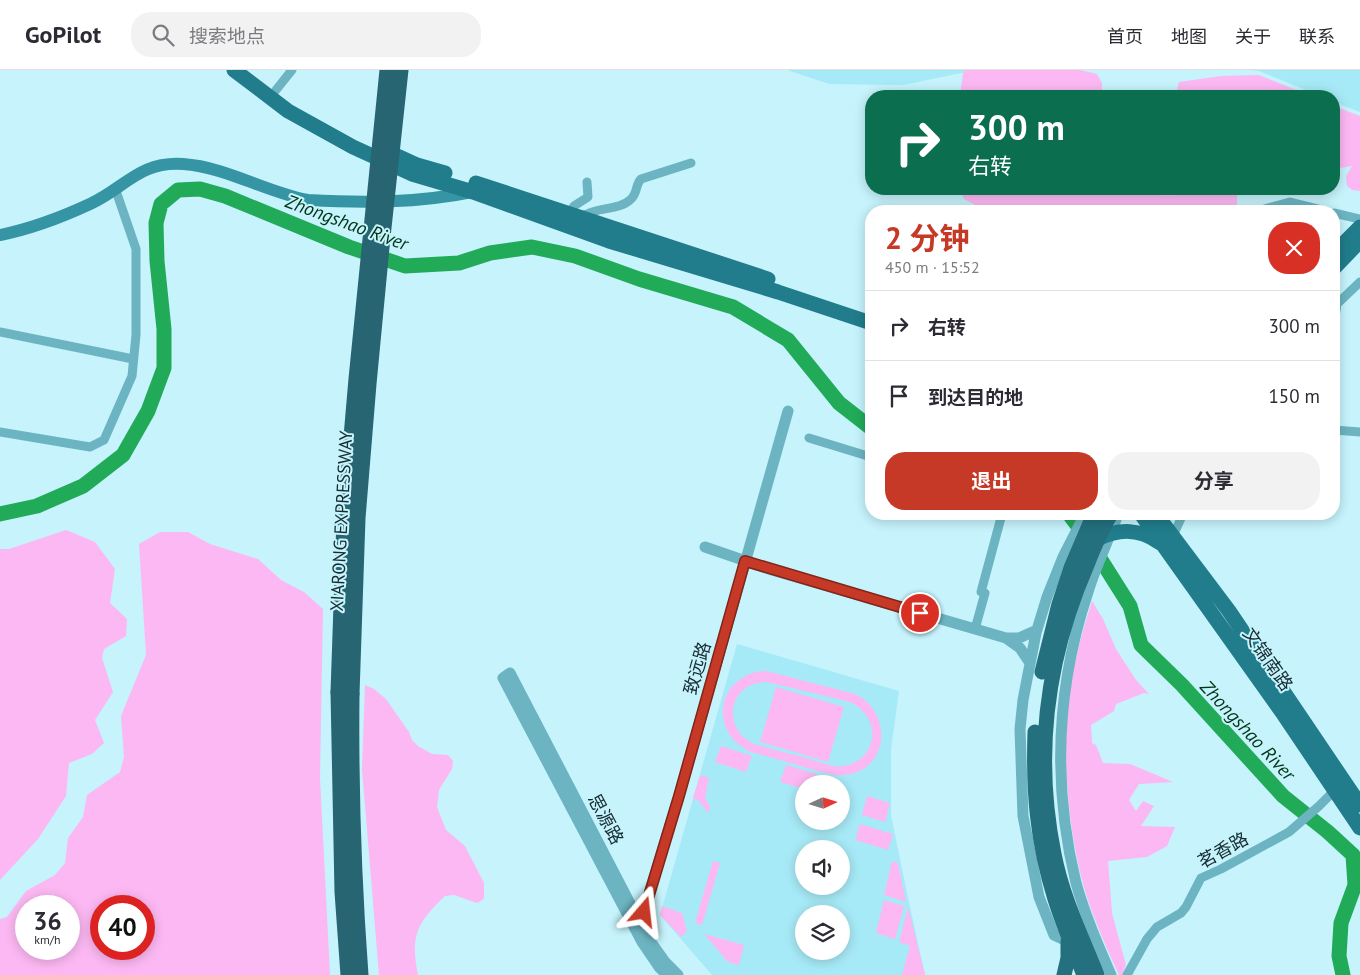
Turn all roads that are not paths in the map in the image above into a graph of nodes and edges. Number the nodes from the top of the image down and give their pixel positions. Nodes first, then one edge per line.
1 (234, 70) edge
2 (249, 70) edge
3 (292, 70) edge
4 (387, 70) edge
5 (401, 70) edge
6 (276, 90) junction
7 (691, 162) dead end
8 (587, 182) dead end
9 (115, 188) junction
10 (478, 188) junction
11 (1279, 205) edge
12 (1302, 205) edge
13 (1340, 214) edge
14 (575, 215) junction
15 (1360, 219) edge
16 (1360, 227) edge
17 (0, 235) edge
18 (1360, 241) edge
19 (1340, 248) edge
20 (1340, 262) edge
21 (1360, 282) edge
22 (1340, 301) edge
23 (865, 311) edge
24 (865, 321) edge
25 (0, 332) edge
26 (133, 359) junction
27 (788, 411) dead end
28 (1340, 430) edge
29 (0, 432) edge
30 (1360, 432) edge
31 (809, 438) dead end
32 (865, 455) edge
33 (1000, 520) edge
34 (1144, 520) edge
35 (1161, 520) edge
36 (1165, 520) edge
37 (1180, 520) edge
38 (1100, 523) edge
39 (1173, 536) junction
40 (705, 547) dead end
41 (1170, 554) junction
42 (745, 561) junction
43 (1075, 574) junction
44 (975, 629) junction
45 (1037, 630) junction
46 (1006, 638) junction
47 (1030, 663) junction
48 (507, 676) dead end
49 (345, 693) junction
50 (1334, 791) junction
51 (1360, 805) edge
52 (1360, 828) edge
53 (639, 928) junction
54 (1070, 942) junction
55 (348, 975) edge
56 (360, 975) edge
57 (667, 975) edge
58 (678, 975) edge
59 (1064, 975) edge
60 (1084, 975) edge
61 (1097, 975) edge
62 (1111, 975) edge
63 (1127, 975) edge

1 - 10 main road
2 - 6 main road
3 - 6 street
4 - 49 highway, XIARONG EXPRESSWAY, bridge
5 - 49 highway, XIARONG EXPRESSWAY, bridge
6 - 10 main road
7 - 14 street
8 - 14 street
9 - 10 main road
9 - 17 main road
9 - 26 street
10 - 14 main road
10 - 24 main road
11 - 12 street
13 - 15 street
14 - 23 main road
16 - 19 main road
18 - 20 main road
21 - 22 street
25 - 26 street
26 - 29 street
27 - 42 street, 致远路
28 - 30 street
31 - 32 street
33 - 44 street
34 - 41 main road, 文锦南路
35 - 39 main road, 文锦南路
36 - 39 main road
37 - 39 street
38 - 41 main road
38 - 43 highway
38 - 43 street
39 - 51 main road, 文锦南路
40 - 42 street
41 - 50 main road, 文锦南路
42 - 44 street
42 - 53 street, 致远路
43 - 45 street
43 - 54 highway
43 - 61 highway
43 - 62 street
44 - 46 street
45 - 46 street
45 - 47 street
46 - 47 street
47 - 54 street
48 - 53 street, 思源路
49 - 55 highway, XIARONG EXPRESSWAY
49 - 56 highway, XIARONG EXPRESSWAY
50 - 52 main road, 文锦南路
50 - 63 street, 茗香路
53 - 57 street, 思源路
53 - 58 street, 思源路
54 - 59 highway
54 - 60 highway

